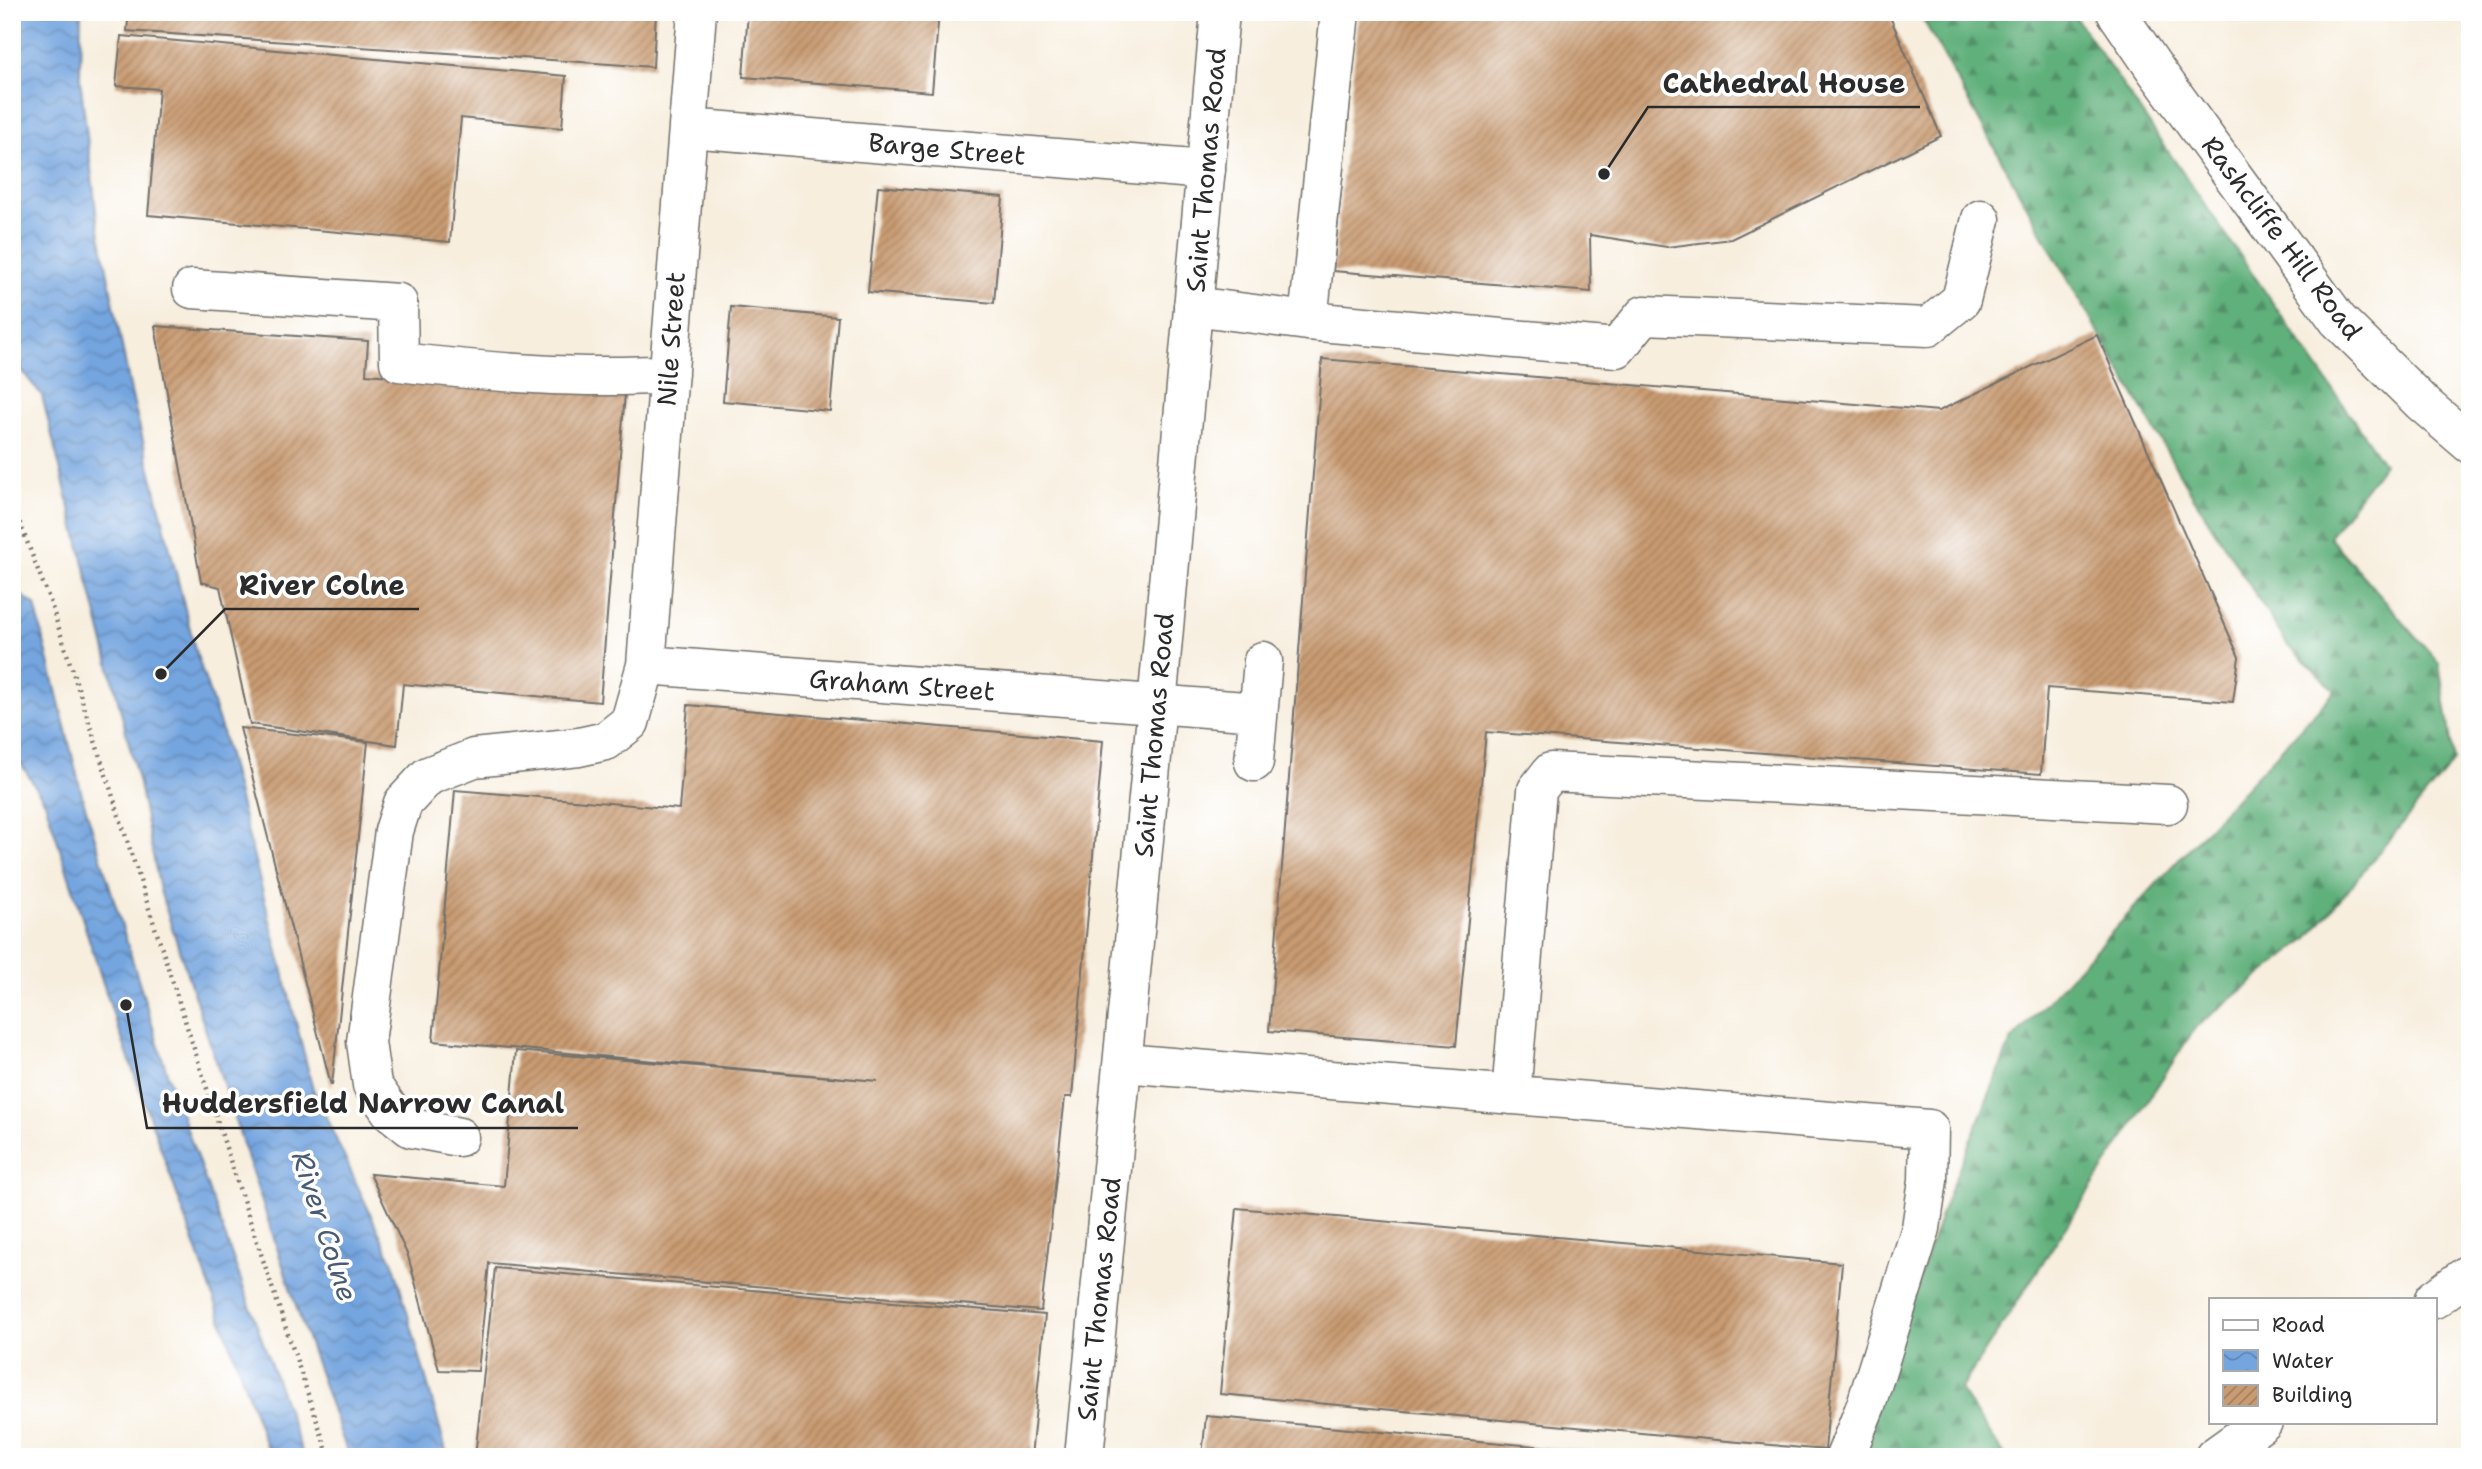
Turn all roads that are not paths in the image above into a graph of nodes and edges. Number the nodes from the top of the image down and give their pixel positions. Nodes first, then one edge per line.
1 (697, 12) edge
2 (1220, 12) edge
3 (1340, 12) edge
4 (2116, 12) edge
5 (688, 128) junction
6 (1206, 170) junction
7 (1981, 219) dead end
8 (192, 289) dead end
9 (1194, 306) junction
10 (1308, 321) junction
11 (669, 374) junction
12 (2470, 444) edge
13 (1263, 661) dead end
14 (646, 665) junction
15 (1157, 705) junction
16 (1258, 712) junction
17 (1254, 762) dead end
18 (2168, 804) dead end
19 (1122, 1063) junction
20 (1511, 1095) junction
21 (459, 1137) dead end
22 (2470, 1273) edge
23 (2435, 1298) edge
24 (2260, 1424) edge
25 (1084, 1457) edge
26 (1845, 1457) edge
27 (2214, 1457) edge

1 - 5 main road, Nile Street
2 - 6 main road, Saint Thomas Road
3 - 10 main road
4 - 12 main road, Rashcliffe Hill Road
5 - 6 main road, Barge Street
5 - 11 main road, Nile Street
6 - 9 main road, Saint Thomas Road
7 - 10 main road
8 - 11 main road
9 - 10 main road
9 - 15 main road, Saint Thomas Road
11 - 14 main road, Nile Street
13 - 16 main road
14 - 15 main road, Graham Street
14 - 21 main road, Nile Street
15 - 16 main road, Graham Street
15 - 19 main road, Saint Thomas Road
16 - 17 main road
18 - 20 main road
19 - 20 main road
19 - 25 main road, Saint Thomas Road
20 - 26 main road
22 - 23 main road
24 - 27 main road

